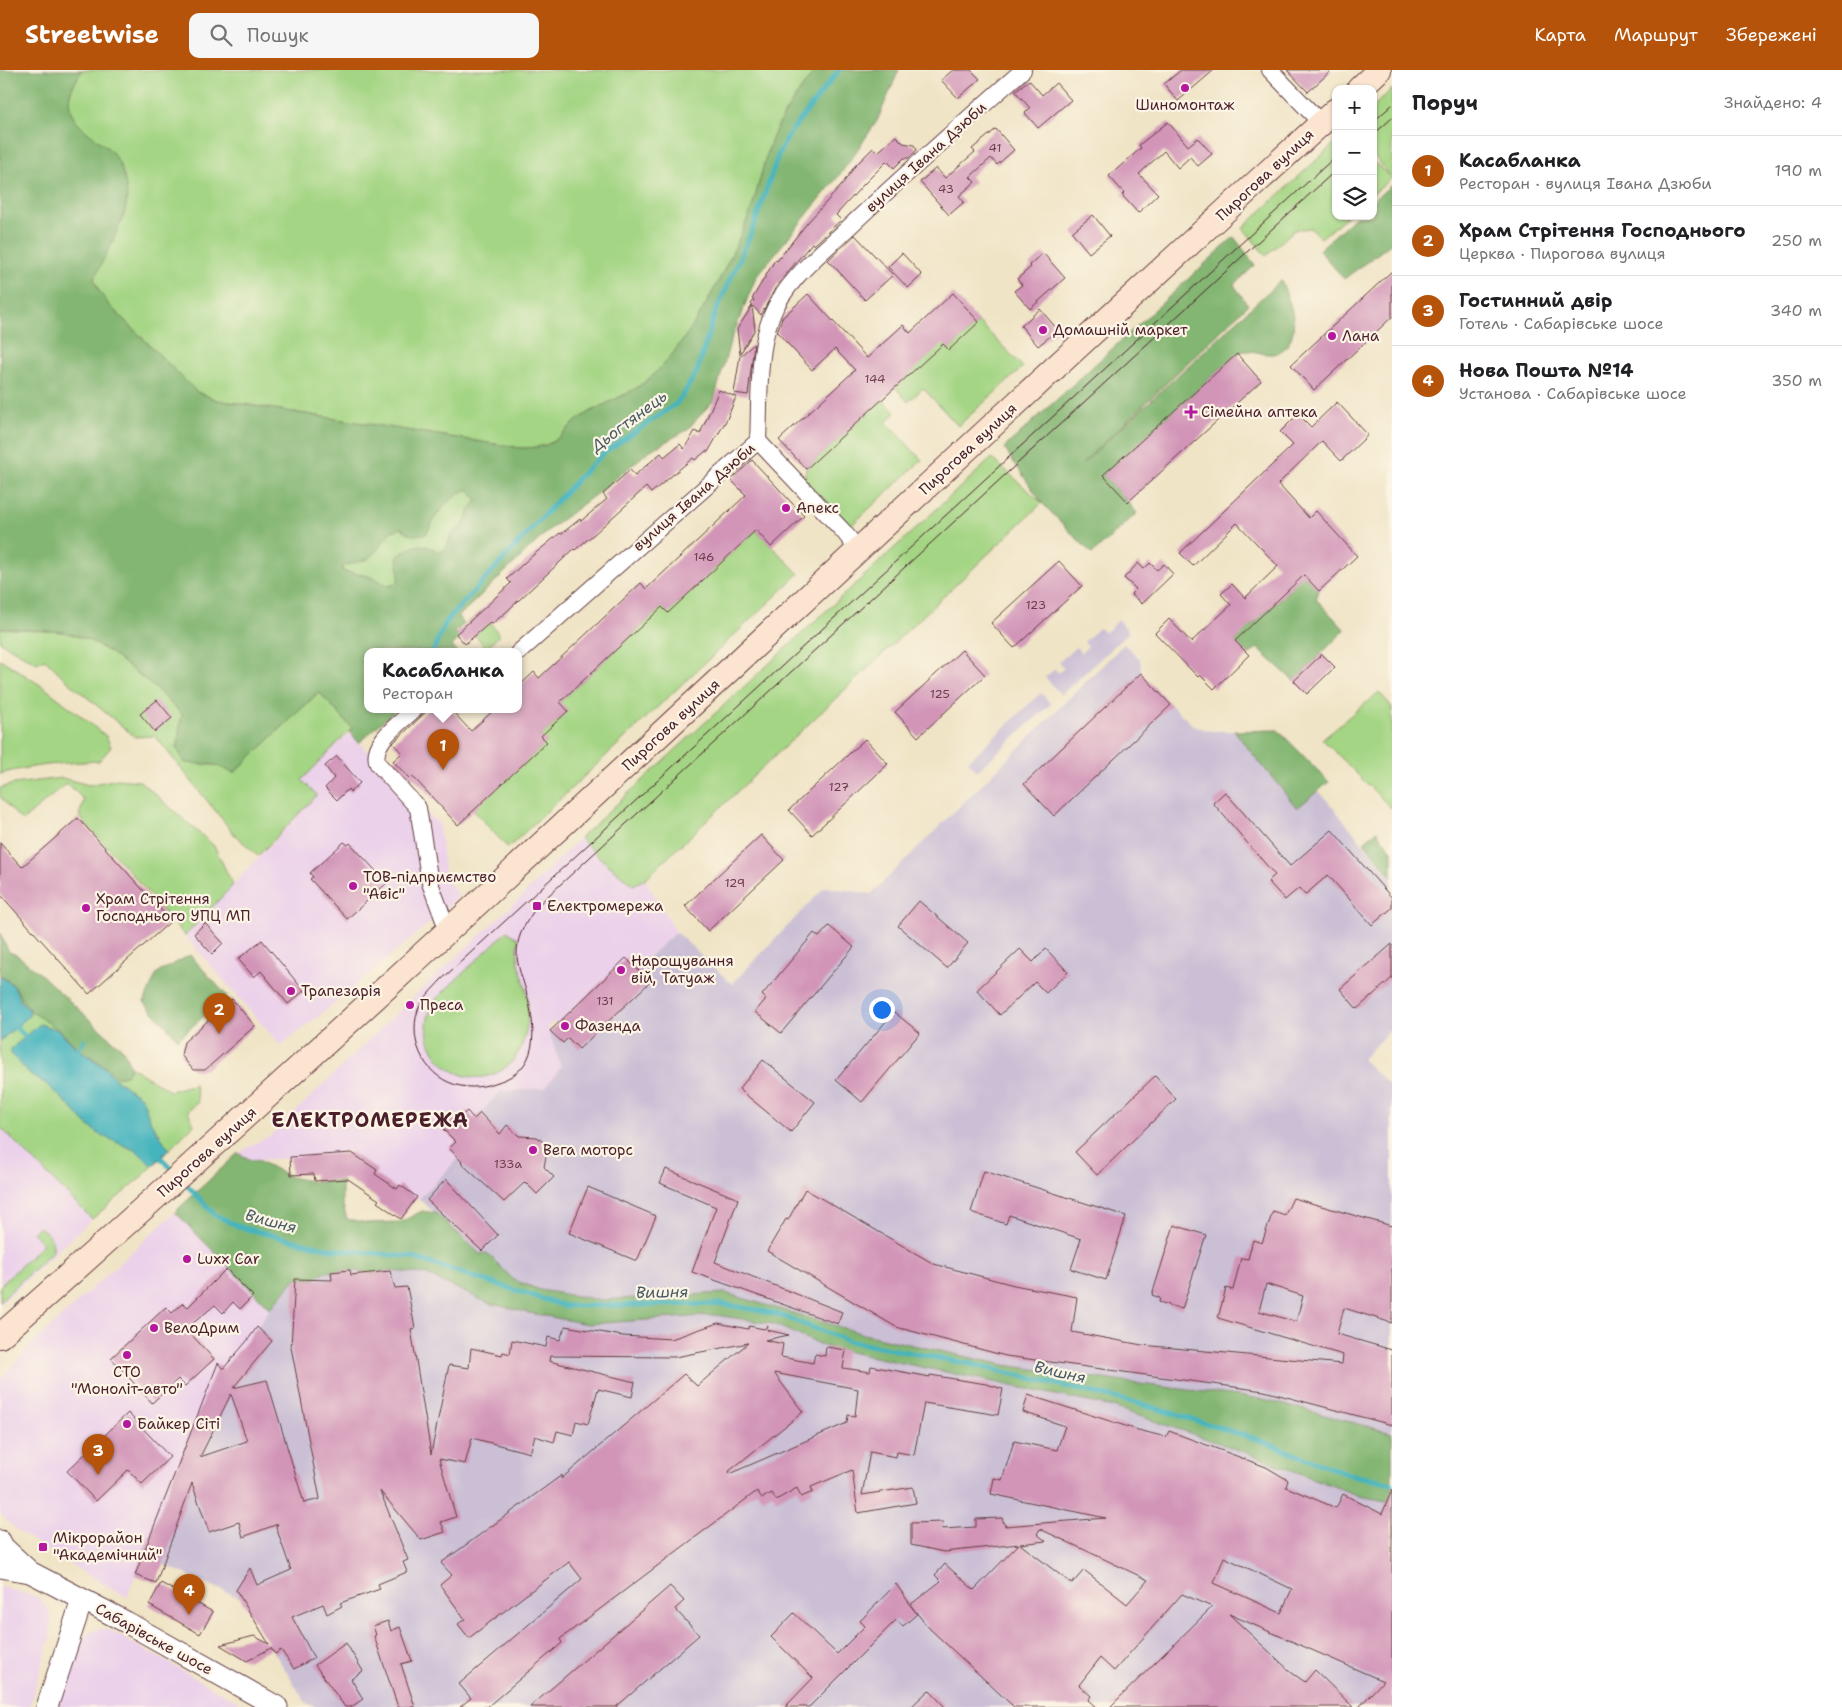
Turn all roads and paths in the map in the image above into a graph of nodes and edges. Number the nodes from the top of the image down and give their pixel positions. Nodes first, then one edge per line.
1 (1023, 70) edge
2 (1270, 70) edge
3 (1379, 70) edge
4 (1363, 85) edge
5 (1328, 117) edge
6 (758, 441) junction
7 (859, 551) junction
8 (522, 649) edge
9 (411, 713) edge
10 (448, 931) junction
11 (0, 1337) edge
12 (1, 1550) edge
13 (82, 1600) junction
14 (47, 1707) edge
15 (277, 1707) edge

1 - 6 street, вулиця Івана Дзюби
2 - 5 street
3 - 4 main road
5 - 7 main road, Пирогова вулиця
6 - 7 street
6 - 8 street, вулиця Івана Дзюби
7 - 10 main road, Пирогова вулиця
9 - 10 street
10 - 11 main road, Пирогова вулиця
12 - 13 street, Сабарівське шосе
13 - 14 street
13 - 15 street, Сабарівське шосе

